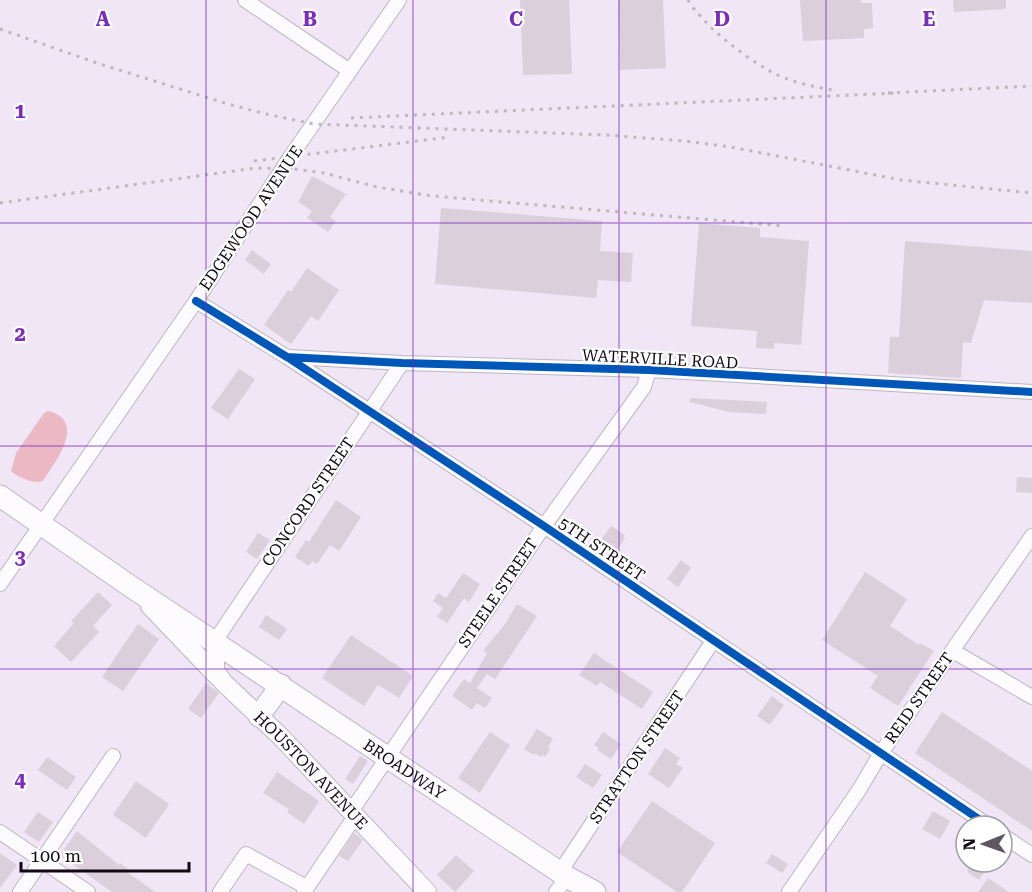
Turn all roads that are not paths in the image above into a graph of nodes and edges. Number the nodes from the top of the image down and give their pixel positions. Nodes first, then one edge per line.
1 (245, 0) edge
2 (399, 0) edge
3 (350, 71) junction
4 (196, 301) junction
5 (287, 357) junction
6 (402, 363) junction
7 (648, 370) junction
8 (1032, 393) edge
9 (369, 411) junction
10 (0, 496) edge
11 (41, 524) junction
12 (544, 526) junction
13 (1032, 536) edge
14 (0, 585) edge
15 (130, 586) junction
16 (215, 641) junction
17 (713, 641) junction
18 (953, 651) junction
19 (223, 682) junction
20 (281, 685) junction
21 (1032, 697) edge
22 (259, 716) junction
23 (881, 753) junction
24 (113, 756) dead end
25 (387, 756) junction
26 (354, 813) junction
27 (971, 814) edge
28 (0, 831) edge
29 (1014, 843) edge
30 (1032, 855) edge
31 (41, 860) junction
32 (561, 880) edge
33 (305, 890) edge
34 (20, 892) edge
35 (88, 892) edge
36 (220, 892) edge
37 (427, 892) edge
38 (595, 892) edge
39 (789, 892) edge

1 - 3 street
2 - 3 street, EDGEWOOD AVENUE
3 - 4 street, EDGEWOOD AVENUE
4 - 5 street, 5TH STREET
4 - 11 street, EDGEWOOD AVENUE
5 - 6 street, WATERVILLE ROAD
5 - 9 street, 5TH STREET
6 - 7 street, WATERVILLE ROAD
6 - 9 street, CONCORD STREET
7 - 8 street, WATERVILLE ROAD
7 - 12 street, STEELE STREET
9 - 12 street, 5TH STREET
9 - 16 street, CONCORD STREET
10 - 11 main road, BROADWAY
11 - 14 street, EDGEWOOD AVENUE
11 - 15 main road, BROADWAY
12 - 17 street, 5TH STREET
12 - 25 street, STEELE STREET
13 - 18 street, REID STREET
15 - 16 main road, BROADWAY
15 - 19 street, HOUSTON AVENUE
16 - 19 street
16 - 20 main road, BROADWAY
17 - 23 street, 5TH STREET
17 - 32 street, STRATTON STREET
18 - 21 street
18 - 23 street, REID STREET
19 - 22 street, HOUSTON AVENUE
20 - 22 main road
20 - 25 main road, BROADWAY
22 - 26 street, HOUSTON AVENUE
23 - 27 street, 5TH STREET
23 - 39 street, REID STREET
24 - 31 street
25 - 26 street, STEELE STREET
25 - 32 main road, BROADWAY
26 - 33 street, STEELE STREET
26 - 37 street, HOUSTON AVENUE
28 - 31 street
29 - 30 street
31 - 34 street
31 - 35 street
32 - 38 main road, BROADWAY
33 - 36 street

